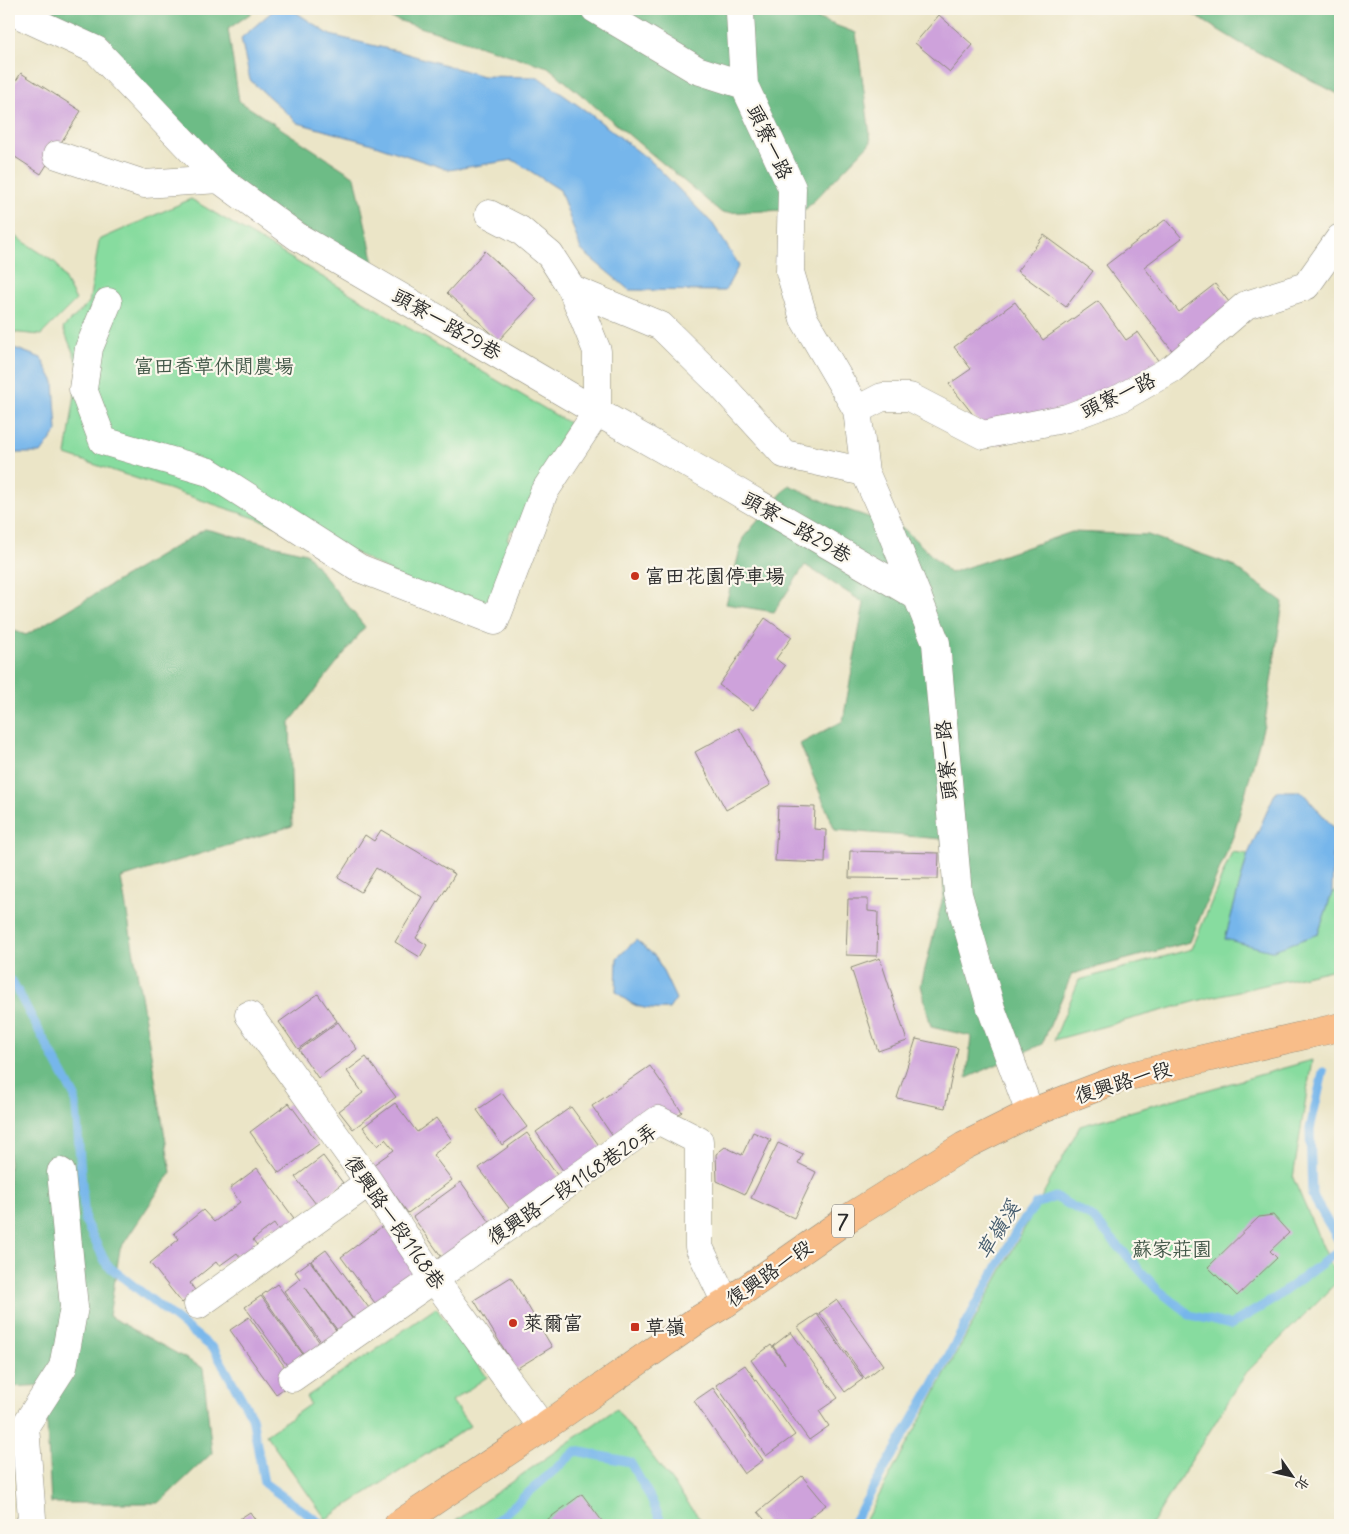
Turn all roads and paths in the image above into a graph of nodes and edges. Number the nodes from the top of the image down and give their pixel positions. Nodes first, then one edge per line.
1 (595, 9) edge
2 (741, 9) edge
3 (9, 10) edge
4 (744, 85) junction
5 (57, 155) dead end
6 (219, 180) junction
7 (489, 214) dead end
8 (1340, 238) edge
9 (572, 289) junction
10 (108, 302) dead end
11 (857, 410) junction
12 (597, 412) junction
13 (865, 472) junction
14 (918, 597) junction
15 (249, 1015) dead end
16 (1340, 1027) edge
17 (1030, 1113) junction
18 (61, 1172) dead end
19 (369, 1182) junction
20 (434, 1280) junction
21 (726, 1303) junction
22 (198, 1304) dead end
23 (292, 1378) dead end
24 (544, 1428) junction
25 (29, 1525) edge
26 (398, 1525) edge

1 - 4 street
2 - 4 street, 頭寮一路
3 - 6 street, 頭寮一路29巷
4 - 11 street, 頭寮一路
5 - 6 street
6 - 12 street, 頭寮一路29巷
7 - 9 street
8 - 11 street, 頭寮一路
9 - 12 street
9 - 13 street
10 - 12 street
11 - 13 street, 頭寮一路
12 - 14 street, 頭寮一路29巷
13 - 14 street, 頭寮一路
14 - 17 street, 頭寮一路
15 - 19 street, 復興路一段1168巷
16 - 17 main road, 復興路一段 / 7
17 - 21 main road, 復興路一段 / 7
18 - 25 street
19 - 20 street, 復興路一段1168巷
19 - 22 street
20 - 21 street, 復興路一段1168巷20弄
20 - 23 street
20 - 24 street, 復興路一段1168巷
21 - 24 main road, 復興路一段 / 7
24 - 26 main road, 復興路一段 / 7

